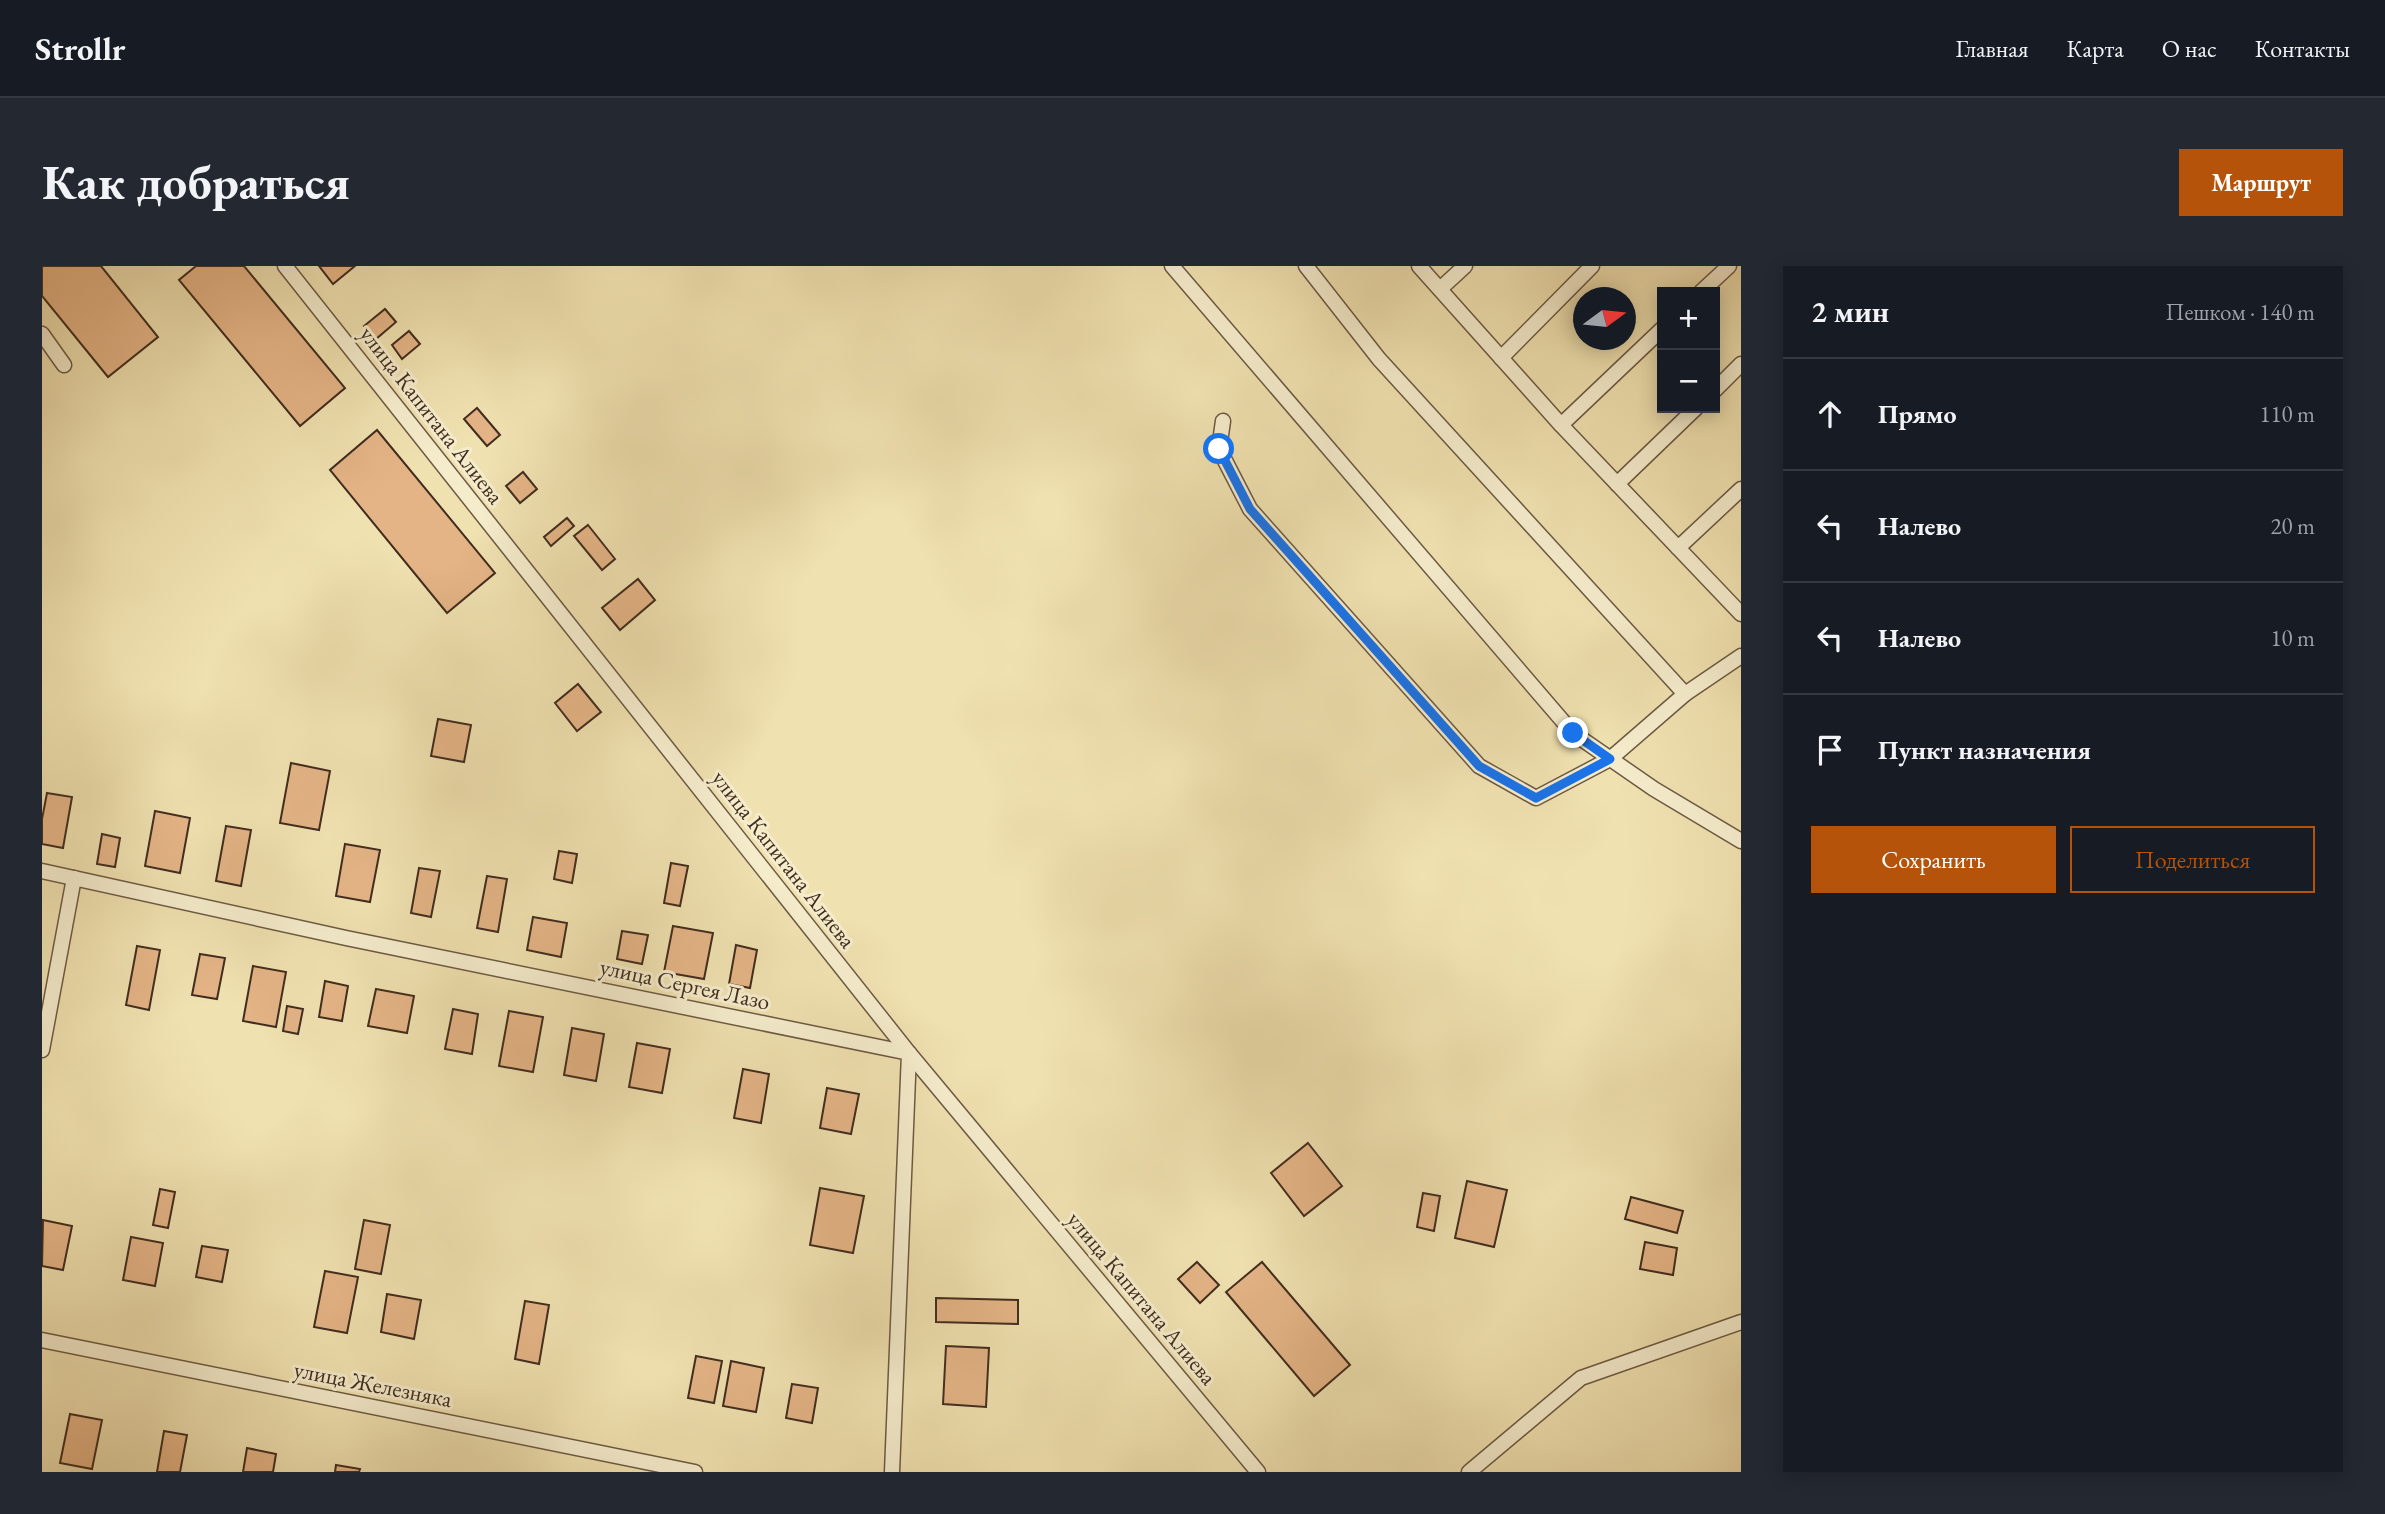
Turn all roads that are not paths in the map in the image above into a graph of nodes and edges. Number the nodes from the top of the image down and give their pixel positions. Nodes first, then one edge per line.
1 (285, 266) edge
2 (1172, 266) edge
3 (1307, 266) edge
4 (1419, 266) edge
5 (1465, 266) edge
6 (1592, 266) edge
7 (1729, 266) edge
8 (1706, 287) edge
9 (1440, 289) junction
10 (42, 334) edge
11 (1657, 334) edge
12 (1501, 358) junction
13 (1741, 364) edge
14 (64, 365) dead end
15 (1720, 385) edge
16 (1691, 413) edge
17 (1223, 421) dead end
18 (1561, 425) junction
19 (1617, 484) junction
20 (1741, 489) edge
21 (1678, 548) junction
22 (1740, 610) edge
23 (1741, 656) edge
24 (1685, 694) junction
25 (1610, 759) junction
26 (1741, 841) edge
27 (42, 871) edge
28 (74, 878) junction
29 (42, 1050) edge
30 (909, 1053) junction
31 (1741, 1322) edge
32 (42, 1340) edge
33 (695, 1472) edge
34 (892, 1472) edge
35 (1258, 1472) edge
36 (1469, 1472) edge

1 - 30 lane, улица Капитана Алиева
2 - 25 lane
3 - 24 lane
4 - 9 lane
5 - 9 lane
6 - 12 lane
7 - 8 lane
9 - 12 lane
10 - 14 lane
11 - 18 lane
12 - 18 lane
13 - 15 lane
16 - 19 lane
17 - 25 lane
18 - 19 lane
19 - 21 lane
20 - 21 lane
21 - 22 lane
23 - 24 lane
24 - 25 lane
25 - 26 lane
27 - 28 lane, улица Сергея Лазо
28 - 29 lane
28 - 30 lane, улица Сергея Лазо
30 - 34 lane
30 - 35 lane, улица Капитана Алиева
31 - 36 lane
32 - 33 lane, улица Железняка

